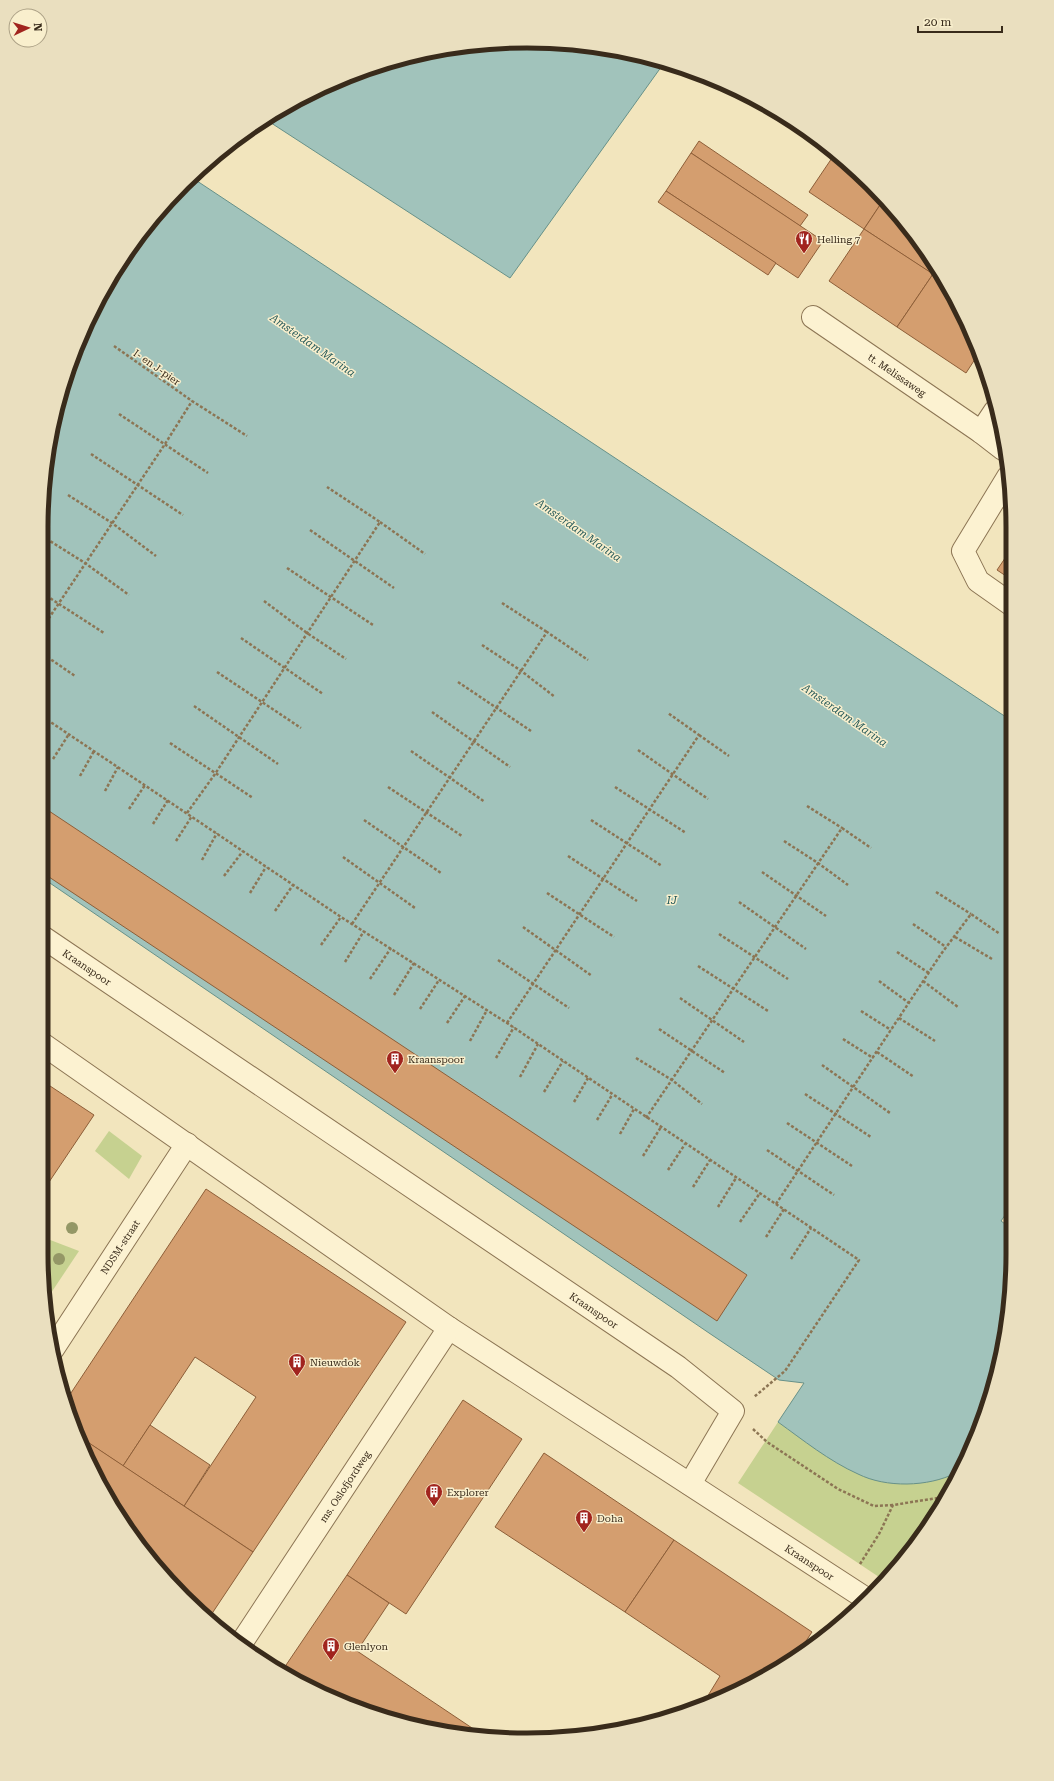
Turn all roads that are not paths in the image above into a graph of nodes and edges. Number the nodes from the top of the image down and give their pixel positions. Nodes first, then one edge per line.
1 (813, 317) dead end
2 (993, 415) edge
3 (981, 432) junction
4 (999, 446) edge
5 (1004, 484) edge
6 (1006, 601) edge
7 (48, 941) edge
8 (48, 1048) edge
9 (187, 1144) junction
10 (449, 1328) junction
11 (56, 1343) edge
12 (690, 1484) junction
13 (862, 1596) edge
14 (243, 1640) edge

1 - 3 street, tt. Melissaweg
2 - 3 street
3 - 4 street, tt. Melissaweg
5 - 6 street
7 - 12 street, Kraanspoor
8 - 9 street, Kraanspoor
9 - 10 street, Kraanspoor
9 - 11 street, NDSM-straat
10 - 12 street, Kraanspoor
10 - 14 street, ms. Oslofjordweg
12 - 13 street, Kraanspoor

